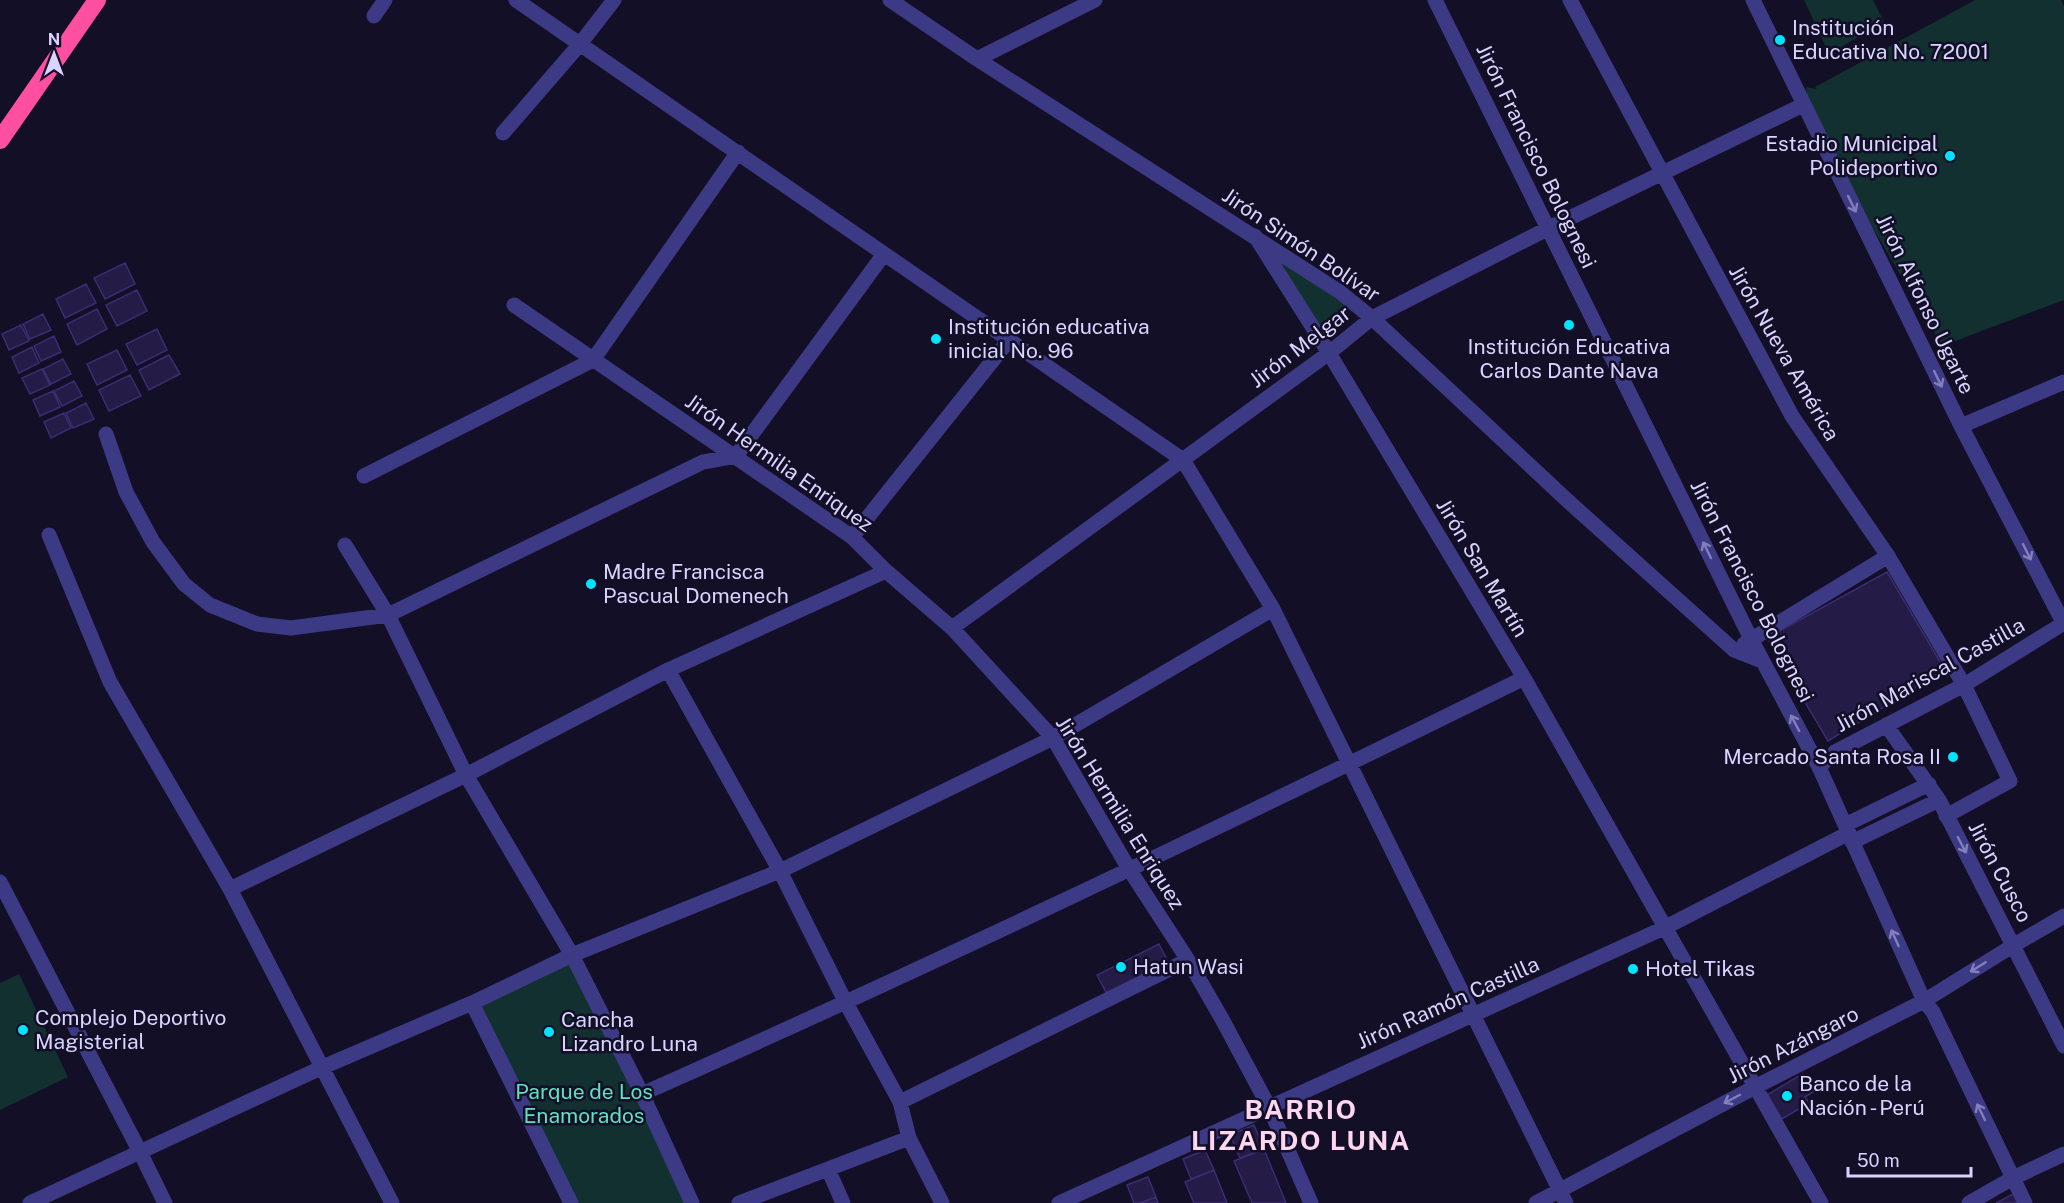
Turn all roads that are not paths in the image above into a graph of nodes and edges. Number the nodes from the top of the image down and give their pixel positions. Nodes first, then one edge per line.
1 (97, 0) edge
2 (385, 0) edge
3 (516, 0) edge
4 (614, 0) edge
5 (890, 0) edge
6 (1095, 0) edge
7 (1435, 0) edge
8 (1570, 0) edge
9 (1753, 0) edge
10 (374, 16) dead end
11 (580, 44) junction
12 (977, 59) junction
13 (1803, 105) junction
14 (503, 133) dead end
15 (0, 140) edge
16 (738, 152) junction
17 (1661, 174) junction
18 (1549, 228) junction
19 (1255, 236) junction
20 (884, 254) junction
21 (514, 304) dead end
22 (1372, 318) junction
23 (1009, 340) junction
24 (1329, 353) junction
25 (593, 360) junction
26 (2064, 382) edge
27 (1961, 426) junction
28 (106, 434) dead end
29 (736, 456) junction
30 (1183, 460) junction
31 (364, 477) dead end
32 (49, 535) dead end
33 (852, 537) junction
34 (345, 545) dead end
35 (1888, 556) junction
36 (886, 571) junction
37 (1273, 609) junction
38 (388, 615) junction
39 (2064, 624) edge
40 (952, 628) junction
41 (1751, 639) junction
42 (1734, 650) junction
43 (1762, 661) junction
44 (668, 670) junction
45 (1524, 678) junction
46 (1964, 685) junction
47 (1886, 725) junction
48 (1053, 738) junction
49 (1350, 764) junction
50 (1819, 767) junction
51 (466, 775) junction
52 (1929, 784) junction
53 (1939, 800) junction
54 (1946, 816) junction
55 (1849, 833) junction
56 (1129, 869) junction
57 (780, 871) junction
58 (0, 882) edge
59 (230, 889) junction
60 (2064, 916) edge
61 (1664, 928) junction
62 (2014, 945) junction
63 (572, 955) junction
64 (1188, 960) junction
65 (1924, 1001) junction
66 (472, 1003) junction
67 (846, 1003) junction
68 (1474, 1014) junction
69 (2064, 1046) edge
70 (323, 1067) junction
71 (1755, 1087) junction
72 (642, 1094) junction
73 (900, 1102) junction
74 (1269, 1107) junction
75 (909, 1138) junction
76 (140, 1152) junction
77 (2064, 1154) edge
78 (828, 1169) junction
79 (2013, 1178) junction
80 (1562, 1197) edge
81 (30, 1203) edge
82 (165, 1203) edge
83 (392, 1203) edge
84 (571, 1203) edge
85 (692, 1203) edge
86 (740, 1203) edge
87 (843, 1203) edge
88 (942, 1203) edge
89 (1059, 1203) edge
90 (1311, 1203) edge
91 (1536, 1203) edge
92 (1821, 1203) edge
93 (1969, 1203) edge
94 (2025, 1203) edge

1 - 15 highway
2 - 10 street
3 - 11 street
4 - 11 street
5 - 12 street, Jirón Simón Bolívar
6 - 12 street
7 - 18 street, Jirón Francisco Bolognesi
8 - 17 street, Jirón Nueva América
9 - 13 street, Jirón Alfonso Ugarte
11 - 14 street
11 - 16 street
12 - 19 street, Jirón Simón Bolívar
13 - 17 street, Jirón Melgar
13 -> 27 street, Jirón Alfonso Ugarte
16 - 20 street
16 - 25 street
17 - 18 street, Jirón Melgar
17 - 35 street, Jirón Nueva América
18 - 22 street, Jirón Melgar
41 -> 18 street, Jirón Francisco Bolognesi
19 - 22 street, Jirón Simón Bolívar
19 - 24 street, Jirón San Martín
20 - 23 street
20 - 29 street
21 - 25 street, Jirón Hermilia Enriquez
22 - 24 street, Jirón Melgar
22 - 42 street, Jirón Simón Bolívar
23 - 30 street
23 - 33 street
24 - 30 street, Jirón Melgar
24 - 45 street, Jirón San Martín
25 - 29 street, Jirón Hermilia Enriquez
25 - 31 street
26 - 27 street
27 -> 39 street, Jirón Alfonso Ugarte
28 - 38 street
29 - 33 street, Jirón Hermilia Enriquez
29 - 38 street
30 - 37 street
30 - 40 street, Jirón Melgar
32 - 59 street
33 - 36 street, Jirón Hermilia Enriquez
34 - 38 street
35 - 41 street
35 - 46 street, Jirón Nueva América
36 - 40 street, Jirón Hermilia Enriquez
36 - 44 street
37 - 48 street
37 - 49 street
38 - 51 street
39 - 46 street, Jirón Mariscal Castilla
40 - 48 street, Jirón Hermilia Enriquez
41 - 42 street
41 - 43 street, Jirón Francisco Bolognesi
42 - 43 street, Jirón Simón Bolívar
50 -> 43 street, Jirón Francisco Bolognesi
44 - 51 street
44 - 57 street
45 - 49 street
45 - 61 street, Jirón San Martín
46 - 47 street, Jirón Mariscal Castilla
46 - 54 street, Jirón Nueva América
47 - 50 street, Jirón Mariscal Castilla
47 - 52 street, Jirón Cusco
48 - 56 street, Jirón Hermilia Enriquez
48 - 57 street
49 - 56 street
49 - 68 street
50 - 55 street, Jirón Francisco Bolognesi
51 - 59 street
51 - 63 street
52 - 53 street, Jirón Cusco
52 - 55 street
53 - 54 street, Jirón Cusco
53 - 55 street
54 -> 62 street, Jirón Cusco
55 - 61 street, Jirón Ramón Castilla
65 -> 55 street, Jirón Francisco Bolognesi
56 - 64 street, Jirón Hermilia Enriquez
56 - 67 street
57 - 63 street
57 - 67 street
58 - 76 street
59 - 70 street
60 - 62 street, Jirón Azángaro
61 - 68 street, Jirón Ramón Castilla
61 - 71 street, Jirón San Martín
62 -> 65 street, Jirón Azángaro
62 - 69 street, Jirón Cusco
63 - 66 street
63 - 72 street
64 - 73 street
64 - 74 street, Jirón Hermilia Enriquez
65 - 71 street, Jirón Azángaro
79 -> 65 street, Jirón Francisco Bolognesi
66 - 70 street
66 - 84 street
67 - 72 street
67 - 73 street
68 - 74 street, Jirón Ramón Castilla
68 - 80 street
70 - 76 street
70 - 83 street
71 -> 80 street, Jirón Azángaro
71 - 92 street, Jirón San Martín
72 - 85 street
73 - 75 street
74 - 89 street, Jirón Ramón Castilla
74 - 90 street, Jirón Hermilia Enriquez
75 - 78 street
75 - 88 street
76 - 81 street
76 - 82 street
77 - 79 street
78 - 86 street
78 - 87 street
79 - 93 street
79 - 94 street, Jirón Francisco Bolognesi
80 - 91 street, Jirón Azángaro

